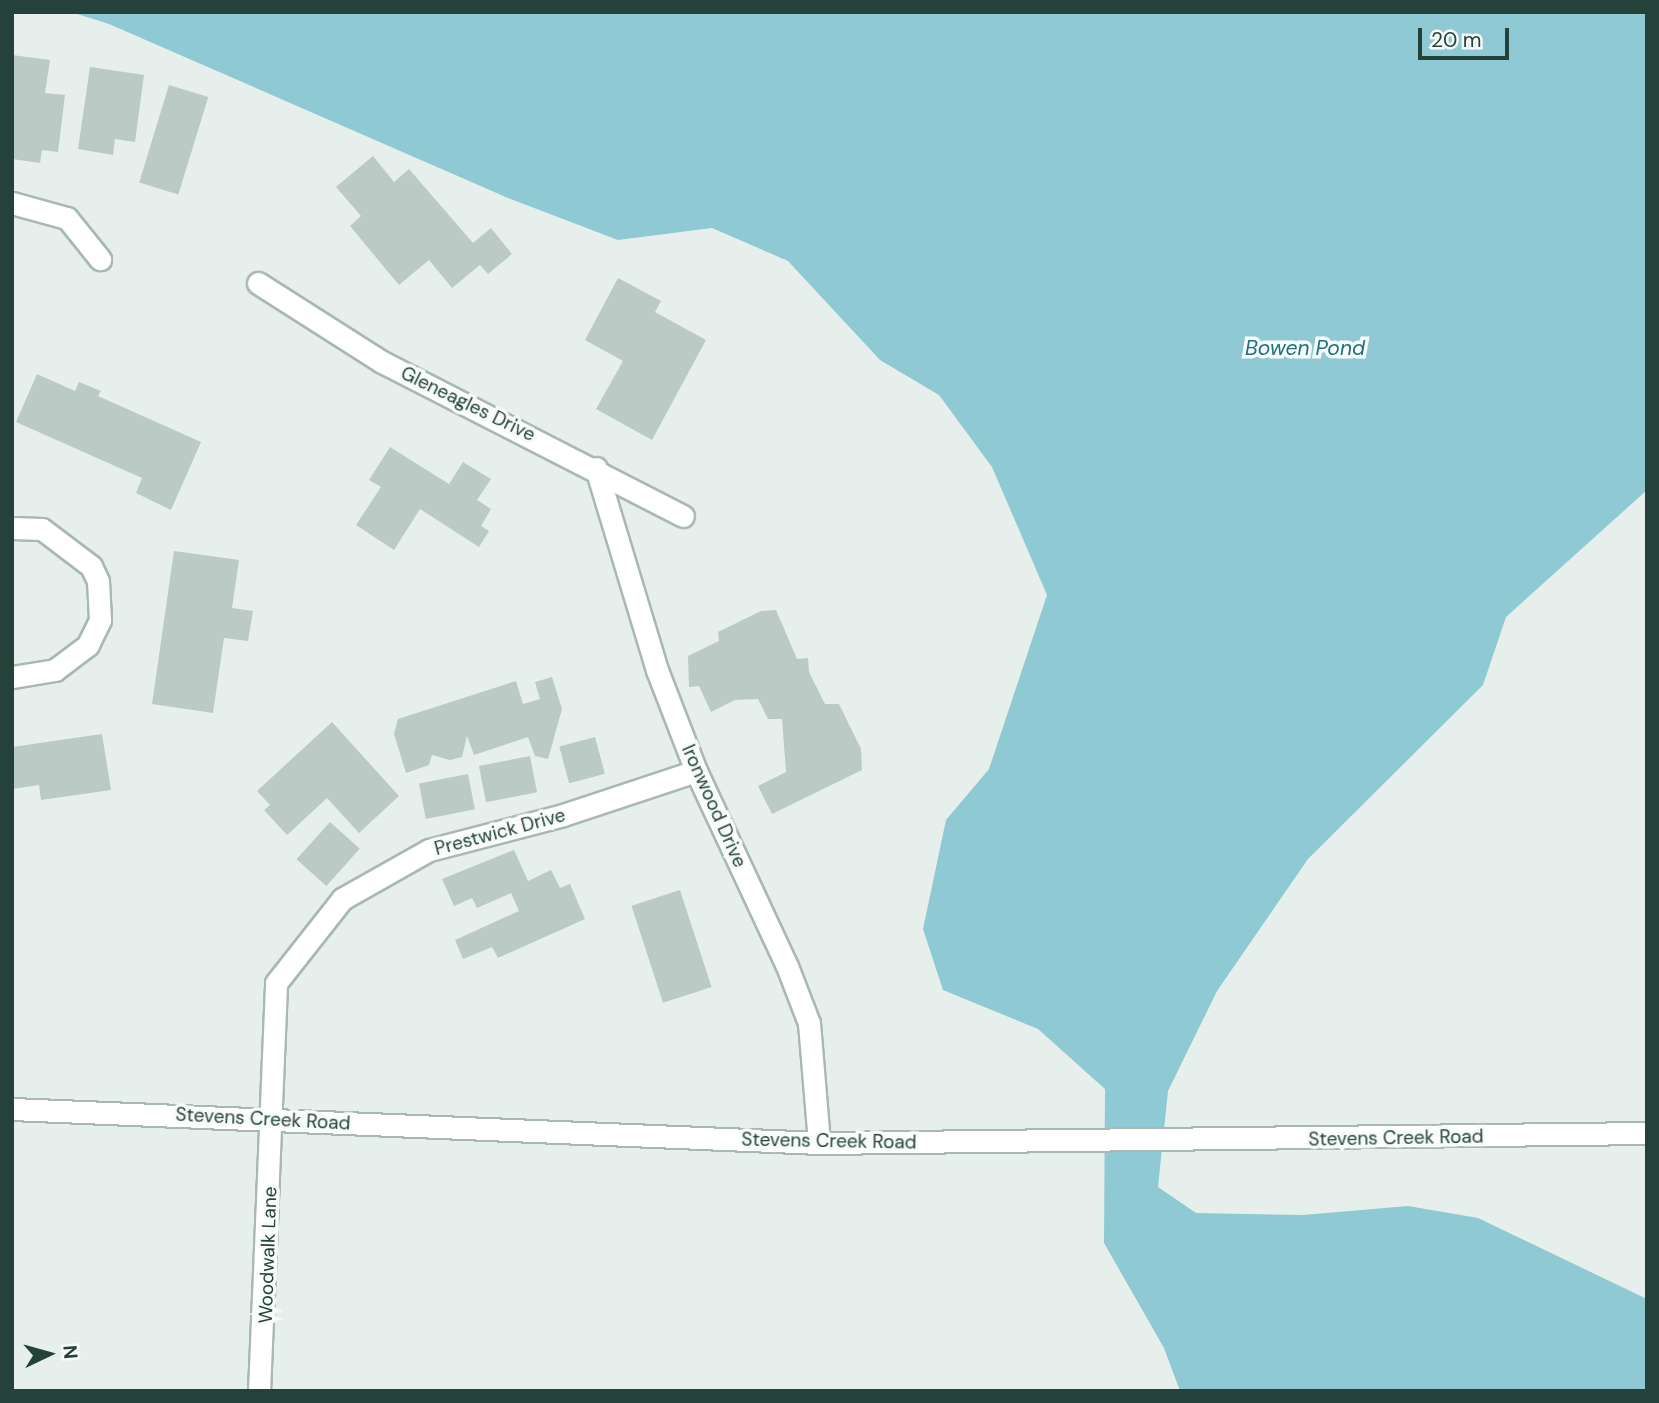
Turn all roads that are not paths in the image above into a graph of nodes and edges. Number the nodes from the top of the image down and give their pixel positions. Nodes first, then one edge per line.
1 (12, 203) edge
2 (100, 259) dead end
3 (258, 283) dead end
4 (596, 468) junction
5 (683, 516) dead end
6 (12, 528) edge
7 (12, 677) edge
8 (696, 771) junction
9 (12, 1109) edge
10 (274, 1119) junction
11 (1647, 1133) edge
12 (819, 1143) junction
13 (259, 1391) edge

1 - 2 street
3 - 4 street, Gleneagles Drive
4 - 5 street, Gleneagles Drive
4 - 8 street, Ironwood Drive
6 - 7 street
8 - 10 street, Prestwick Drive
8 - 12 street, Ironwood Drive
9 - 10 street, Stevens Creek Road
10 - 12 street, Stevens Creek Road
10 - 13 street, Woodwalk Lane
11 - 12 street, Stevens Creek Road

